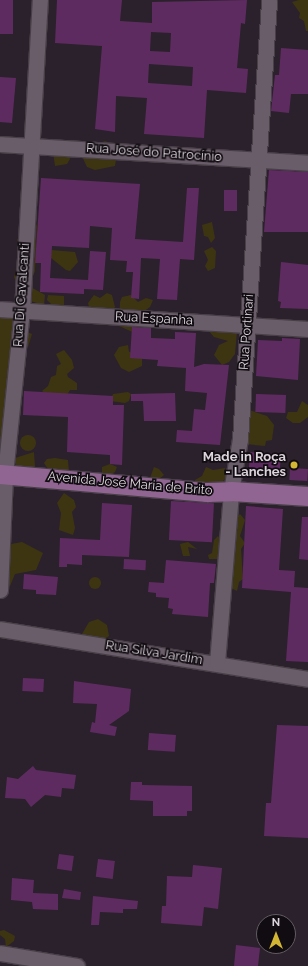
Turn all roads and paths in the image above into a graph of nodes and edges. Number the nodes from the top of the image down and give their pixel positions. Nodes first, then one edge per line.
1 (40, 0) edge
2 (269, 0) edge
3 (0, 144) edge
4 (31, 145) junction
5 (258, 160) junction
6 (308, 163) edge
7 (0, 309) edge
8 (22, 310) junction
9 (248, 324) junction
10 (308, 329) edge
11 (3, 474) edge
12 (231, 491) junction
13 (308, 496) edge
14 (0, 590) edge
15 (0, 629) edge
16 (217, 663) junction
17 (308, 679) edge
18 (0, 952) edge
19 (43, 963) edge
20 (77, 966) edge

1 - 4 street, Rua Di Cavalcanti
2 - 5 street, Rua Portinari
3 - 4 street, Rua José do Patrocínio
4 - 5 street, Rua José do Patrocínio
4 - 8 street, Rua Di Cavalcanti
5 - 6 street, Rua José do Patrocínio
5 - 9 street, Rua Portinari
7 - 8 street, Rua Espanha
8 - 9 street, Rua Espanha
8 - 11 street, Rua Di Cavalcanti
9 - 10 street, Rua Espanha
9 - 12 street, Rua Portinari
11 - 12 main road, Avenida José Maria de Brito
11 - 14 street, Rua Di Cavalcanti
12 - 13 main road, Avenida José Maria de Brito
12 - 16 street, Rua Portinari
15 - 16 street, Rua Silva Jardim
16 - 17 street, Rua Silva Jardim
18 - 19 street
19 - 20 street

